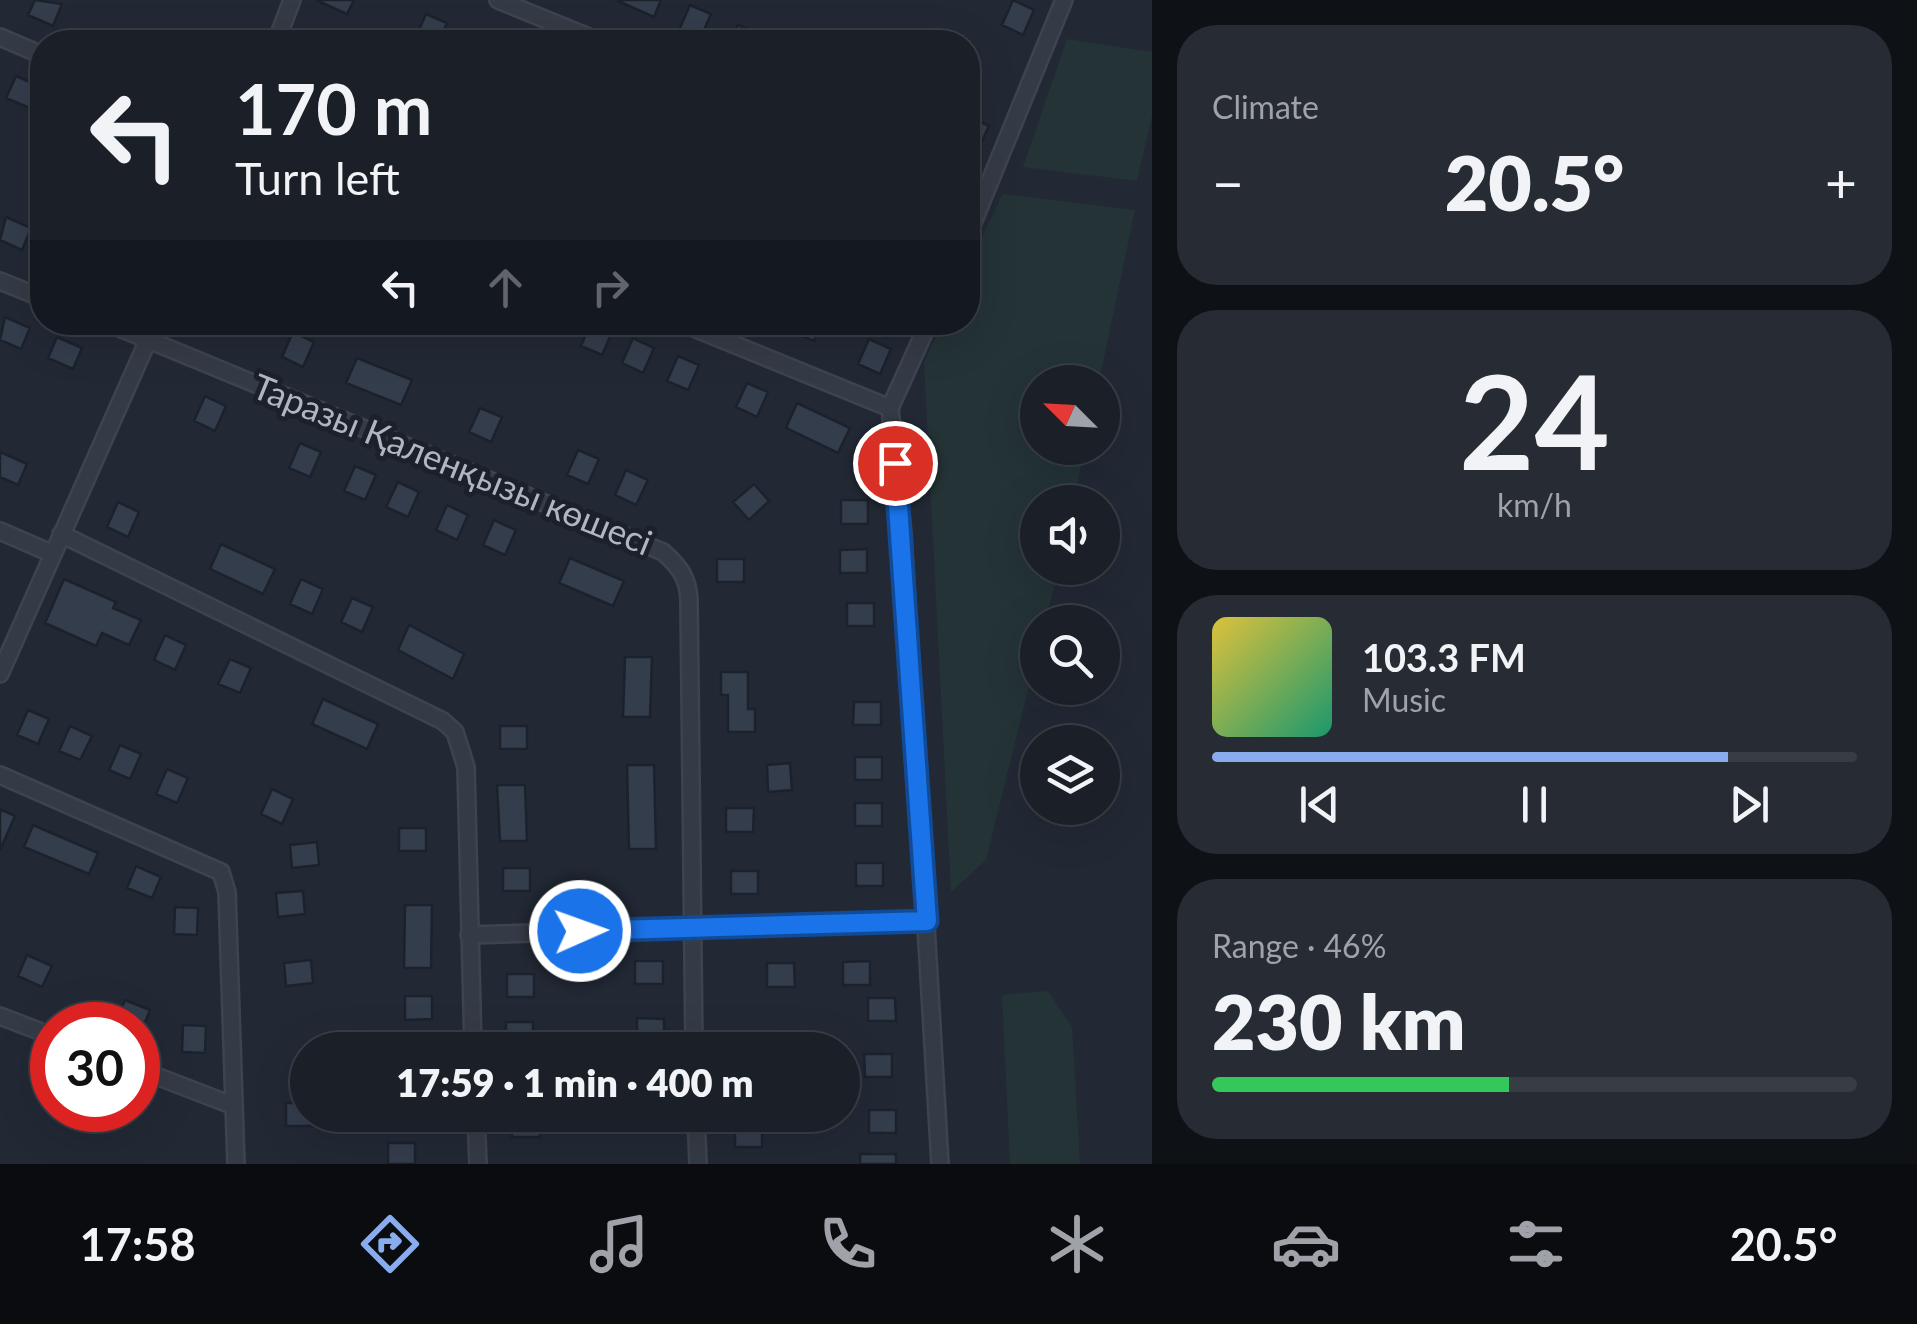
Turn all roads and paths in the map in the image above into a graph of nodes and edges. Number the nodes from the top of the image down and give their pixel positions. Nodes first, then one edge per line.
1 (292, 0) edge
2 (498, 0) edge
3 (1064, 0) edge
4 (281, 30) edge
5 (572, 30) edge
6 (0, 37) edge
7 (30, 50) edge
8 (980, 185) edge
9 (0, 281) edge
10 (30, 293) edge
11 (136, 335) edge
12 (150, 335) edge
13 (711, 335) edge
14 (923, 335) edge
15 (148, 340) junction
16 (890, 408) junction
17 (0, 531) edge
18 (62, 534) junction
19 (52, 554) junction
20 (0, 674) edge
21 (0, 774) edge
22 (927, 921) junction
23 (690, 927) junction
24 (469, 935) junction
25 (0, 1016) edge
26 (30, 1028) edge
27 (473, 1032) edge
28 (693, 1032) edge
29 (160, 1077) edge
30 (234, 1106) junction
31 (477, 1132) edge
32 (697, 1132) edge
33 (236, 1164) edge
34 (478, 1164) edge
35 (698, 1164) edge
36 (940, 1164) edge

1 - 4 street
2 - 5 street
3 - 8 street
6 - 7 street
9 - 10 street
11 - 15 street, Таразы Қаленқызы көшесі
12 - 15 street
13 - 16 street
14 - 16 street
15 - 18 street
15 - 23 street, Таразы Қаленқызы көшесі
16 - 22 street
17 - 19 street
18 - 19 street
18 - 24 street
19 - 20 street
21 - 30 street
22 - 23 street
22 - 36 street
23 - 24 street
23 - 28 street, Таразы Қаленқызы көшесі
24 - 27 street
25 - 26 street
29 - 30 street
30 - 33 street
31 - 34 street
32 - 35 street

